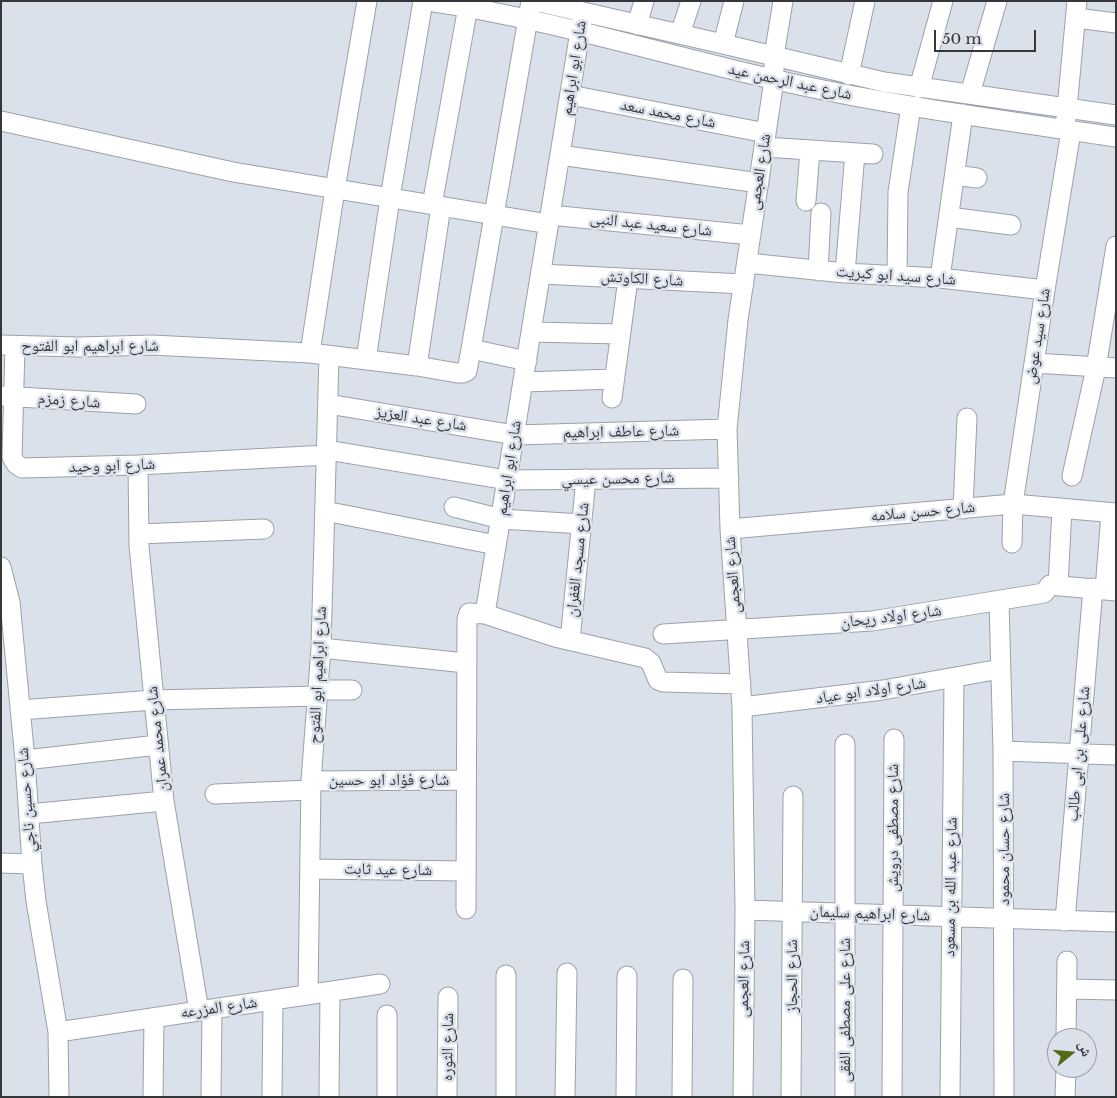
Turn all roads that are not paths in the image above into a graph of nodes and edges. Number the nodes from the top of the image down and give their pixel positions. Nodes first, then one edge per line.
1 (368, 1) edge
2 (423, 1) edge
3 (428, 1) edge
4 (535, 1) edge
5 (644, 1) edge
6 (691, 1) edge
7 (734, 1) edge
8 (783, 1) edge
9 (864, 1) edge
10 (943, 1) edge
11 (997, 1) edge
12 (468, 4) edge
13 (588, 9) edge
14 (529, 10) edge
15 (1077, 10) edge
16 (1115, 18) edge
17 (637, 25) junction
18 (580, 32) junction
19 (680, 34) junction
20 (723, 44) junction
21 (774, 56) junction
22 (849, 75) junction
23 (774, 80) junction
24 (919, 88) junction
25 (970, 94) junction
26 (570, 95) junction
27 (911, 106) junction
28 (1067, 108) junction
29 (964, 114) junction
30 (1116, 115) edge
31 (1, 121) edge
32 (1068, 130) junction
33 (1116, 137) edge
34 (765, 140) junction
35 (810, 150) junction
36 (560, 155) junction
37 (955, 175) junction
38 (978, 178) dead end
39 (759, 183) junction
40 (335, 189) junction
41 (390, 198) junction
42 (806, 201) dead end
43 (437, 205) junction
44 (821, 213) dead end
45 (495, 215) junction
46 (949, 217) junction
47 (550, 219) junction
48 (1011, 225) dead end
49 (751, 235) junction
50 (1116, 246) edge
51 (747, 263) junction
52 (818, 271) junction
53 (845, 273) junction
54 (541, 274) junction
55 (897, 276) junction
56 (940, 278) junction
57 (628, 279) junction
58 (744, 284) junction
59 (1045, 290) junction
60 (531, 332) junction
61 (620, 334) junction
62 (8, 346) edge
63 (471, 349) junction
64 (310, 353) junction
65 (329, 356) junction
66 (366, 360) junction
67 (526, 360) junction
68 (1034, 363) junction
69 (417, 366) junction
70 (1096, 368) junction
71 (1116, 368) edge
72 (614, 379) junction
73 (523, 382) junction
74 (7, 397) edge
75 (612, 398) dead end
76 (136, 404) dead end
77 (328, 404) junction
78 (968, 418) dead end
79 (727, 429) junction
80 (514, 434) junction
81 (7, 450) edge
82 (327, 453) junction
83 (138, 465) junction
84 (1072, 476) dead end
85 (729, 478) junction
86 (586, 479) junction
87 (507, 480) junction
88 (1013, 504) junction
89 (454, 507) dead end
90 (1062, 508) junction
91 (962, 509) junction
92 (325, 511) junction
93 (1113, 513) edge
94 (501, 519) junction
95 (582, 524) junction
96 (264, 529) dead end
97 (730, 529) junction
98 (139, 534) junction
99 (1012, 543) dead end
100 (496, 545) junction
101 (2, 569) edge
102 (1051, 590) junction
103 (1104, 590) edge
104 (999, 601) junction
105 (6, 602) edge
106 (485, 614) junction
107 (737, 630) junction
108 (663, 634) dead end
109 (570, 640) junction
110 (321, 648) junction
111 (466, 663) junction
112 (1000, 668) junction
113 (954, 678) junction
114 (741, 684) junction
115 (352, 690) dead end
116 (318, 693) junction
117 (154, 700) junction
118 (742, 707) junction
119 (20, 710) junction
120 (894, 740) dead end
121 (845, 744) dead end
122 (158, 745) junction
123 (1003, 751) junction
124 (1079, 754) junction
125 (1116, 755) edge
126 (24, 760) junction
127 (466, 780) junction
128 (311, 786) junction
129 (215, 794) dead end
130 (793, 796) dead end
131 (164, 801) junction
132 (29, 814) junction
133 (1, 863) edge
134 (32, 864) junction
135 (310, 869) junction
136 (466, 871) junction
137 (466, 910) dead end
138 (744, 910) junction
139 (792, 912) junction
140 (845, 914) junction
141 (893, 915) junction
142 (951, 917) junction
143 (1004, 918) junction
144 (1065, 921) junction
145 (1116, 922) edge
146 (1067, 961) dead end
147 (567, 973) dead end
148 (506, 975) dead end
149 (627, 976) dead end
150 (683, 979) dead end
151 (380, 984) dead end
152 (1066, 989) junction
153 (1116, 990) edge
154 (330, 992) junction
155 (308, 995) junction
156 (448, 998) dead end
157 (273, 1000) junction
158 (205, 1010) junction
159 (387, 1015) dead end
160 (154, 1018) junction
161 (1066, 1028) edge
162 (58, 1032) junction
163 (1066, 1078) edge
164 (59, 1097) edge
165 (153, 1097) edge
166 (211, 1097) edge
167 (272, 1097) edge
168 (329, 1097) edge
169 (387, 1097) edge
170 (447, 1097) edge
171 (506, 1097) edge
172 (565, 1097) edge
173 (626, 1097) edge
174 (682, 1097) edge
175 (743, 1097) edge
176 (792, 1097) edge
177 (845, 1097) edge
178 (892, 1097) edge
179 (950, 1097) edge
180 (1004, 1097) edge
181 (1066, 1097) edge

1 - 40 street
2 - 41 street
3 - 12 street, شارع عبد الرحمن عيد
4 - 13 street, شارع عبد الرحمن عيد
5 - 17 street
6 - 19 street
7 - 20 street
8 - 21 street, شارع العجمى
9 - 22 street
10 - 24 street
11 - 25 street
12 - 14 street, شارع عبد الرحمن عيد
12 - 43 street
13 - 17 street, شارع عبد الرحمن عيد
13 - 18 street, شارع ابو ابراهيم
14 - 18 street, شارع عبد الرحمن عيد
14 - 45 street
15 - 16 street
15 - 28 street, شارع سيد عوض
17 - 19 street, شارع عبد الرحمن عيد
18 - 23 street, شارع عبد الرحمن عيد
18 - 26 street, شارع ابو ابراهيم
19 - 20 street, شارع عبد الرحمن عيد
20 - 21 street, شارع عبد الرحمن عيد
21 - 22 street, شارع عبد الرحمن عيد
21 - 23 street, شارع العجمى
22 - 24 street, شارع عبد الرحمن عيد
23 - 27 street, شارع عبد الرحمن عيد
23 - 34 street, شارع العجمى
24 - 25 street, شارع عبد الرحمن عيد
25 - 28 street, شارع عبد الرحمن عيد
26 - 34 street, شارع محمد سعد
26 - 36 street, شارع ابو ابراهيم
27 - 29 street, شارع عبد الرحمن عيد
27 - 55 street
28 - 30 street, شارع عبد الرحمن عيد
28 - 32 street, شارع سيد عوض
29 - 32 street, شارع عبد الرحمن عيد
29 - 37 street
31 - 40 street, شارع سعيد عبد النبى
32 - 33 street, شارع عبد الرحمن عيد
32 - 59 street, شارع سيد عوض
34 - 35 street, شارع محمد سعد
34 - 39 street, شارع العجمى
35 - 42 street
35 - 53 street, شارع محمد سعد
36 - 39 street
36 - 47 street, شارع ابو ابراهيم
37 - 38 street
37 - 46 street
39 - 49 street, شارع العجمى
40 - 41 street, شارع سعيد عبد النبى
40 - 64 street
41 - 43 street, شارع سعيد عبد النبى
41 - 66 street
43 - 45 street, شارع سعيد عبد النبى
43 - 69 street
44 - 52 street
45 - 47 street, شارع سعيد عبد النبى
45 - 63 street
46 - 48 street
46 - 56 street
47 - 49 street, شارع سعيد عبد النبى
47 - 54 street, شارع ابو ابراهيم
49 - 51 street, شارع العجمى
50 - 70 street
51 - 52 street, شارع سيد ابو كبريت
51 - 58 street, شارع العجمى
52 - 53 street, شارع سيد ابو كبريت
53 - 55 street, شارع سيد ابو كبريت
54 - 57 street, شارع الكاوتش
54 - 60 street, شارع ابو ابراهيم
55 - 56 street, شارع سيد ابو كبريت
56 - 59 street, شارع سيد ابو كبريت
57 - 58 street, شارع الكاوتش
57 - 61 street
58 - 79 street, شارع العجمى
59 - 68 street, شارع سيد عوض
60 - 61 street
60 - 67 street, شارع ابو ابراهيم
61 - 72 street
62 - 64 street, شارع ابراهيم ابو الفتوح
62 - 74 street, شارع ابو وحيد
63 - 67 street
63 - 69 street, شارع ابراهيم ابو الفتوح
64 - 65 street, شارع ابراهيم ابو الفتوح
65 - 66 street, شارع ابراهيم ابو الفتوح
65 - 77 street, شارع ابراهيم ابو الفتوح
66 - 69 street, شارع ابراهيم ابو الفتوح
67 - 73 street, شارع ابو ابراهيم
68 - 70 street
68 - 88 street, شارع سيد عوض
70 - 71 street
70 - 84 street
72 - 73 street
72 - 75 street
73 - 80 street, شارع ابو ابراهيم
74 - 76 street, شارع زمزم
74 - 81 street, شارع ابو وحيد
77 - 80 street, شارع عبد العزيز
77 - 82 street, شارع ابراهيم ابو الفتوح
78 - 91 street
79 - 80 street, شارع عاطف ابراهيم
79 - 85 street, شارع العجمى
80 - 87 street, شارع ابو ابراهيم
81 - 83 street, شارع ابو وحيد
82 - 83 street, شارع ابو وحيد
82 - 87 street, شارع ابو وحيد
82 - 92 street, شارع ابراهيم ابو الفتوح
83 - 98 street, شارع محمد عمران
85 - 86 street, شارع محسن عيسي
85 - 97 street, شارع العجمى
86 - 87 street, شارع محسن عيسي
86 - 95 street, شارع مسجد الغفران
87 - 94 street, شارع ابو ابراهيم
88 - 90 street, شارع حسن سلامه
88 - 91 street, شارع حسن سلامه
88 - 99 street, شارع سيد عوض
89 - 94 street
90 - 93 street, شارع حسن سلامه
90 - 102 street
91 - 97 street, شارع حسن سلامه
92 - 100 street
92 - 110 street, شارع ابراهيم ابو الفتوح
93 - 103 street, شارع على بن ابى طالب
94 - 95 street
94 - 100 street, شارع ابو ابراهيم
95 - 109 street, شارع مسجد الغفران
96 - 98 street
97 - 107 street, شارع العجمى
98 - 117 street, شارع محمد عمران
100 - 106 street, شارع ابو ابراهيم
101 - 105 street, شارع حسين ناجي
102 - 103 street, شارع اولاد ريحان
102 - 104 street, شارع اولاد ريحان
103 - 124 street, شارع على بن ابى طالب
104 - 107 street, شارع اولاد ريحان
104 - 112 street, شارع حسان محمود
105 - 119 street, شارع حسين ناجي
106 - 109 street
106 - 111 street
107 - 108 street, شارع اولاد ريحان
107 - 114 street, شارع العجمى
109 - 114 street
110 - 111 street
110 - 116 street, شارع ابراهيم ابو الفتوح
111 - 127 street
112 - 113 street, شارع اولاد ابو عياد
112 - 123 street, شارع حسان محمود
113 - 118 street, شارع اولاد ابو عياد
113 - 142 street, شارع عبد الله بن مسعود
114 - 118 street, شارع العجمى
115 - 116 street
116 - 117 street
116 - 128 street, شارع ابراهيم ابو الفتوح
117 - 119 street
117 - 122 street, شارع محمد عمران
118 - 138 street, شارع العجمى
119 - 126 street, شارع حسين ناجي
120 - 141 street, شارع مصطفى درويش
121 - 140 street, شارع على مصطفى الفقى
122 - 126 street
122 - 131 street, شارع محمد عمران
123 - 124 street
123 - 143 street, شارع حسان محمود
124 - 125 street
124 - 144 street, شارع على بن ابى طالب
126 - 132 street, شارع حسين ناجي
127 - 128 street, شارع فؤاد ابو حسين
127 - 136 street
128 - 129 street, شارع فؤاد ابو حسين
128 - 135 street, شارع ابراهيم ابو الفتوح
130 - 139 street, شارع الحجاز
131 - 132 street
131 - 158 street, شارع محمد عمران
132 - 134 street, شارع حسين ناجي
133 - 134 street
134 - 162 street, شارع حسين ناجي
135 - 136 street, شارع عيد ثابت
135 - 155 street, شارع ابراهيم ابو الفتوح
136 - 137 street
138 - 139 street, شارع ابراهيم سليمان
138 - 175 street, شارع العجمى
139 - 140 street, شارع ابراهيم سليمان
139 - 176 street, شارع الحجاز
140 - 141 street, شارع ابراهيم سليمان
140 - 177 street, شارع على مصطفى الفقى
141 - 142 street, شارع ابراهيم سليمان
141 - 178 street, شارع مصطفى درويش
142 - 143 street, شارع ابراهيم سليمان
142 - 179 street, شارع عبد الله بن مسعود
143 - 144 street, شارع ابراهيم سليمان
143 - 180 street, شارع حسان محمود
144 - 145 street, شارع ابراهيم سليمان
146 - 152 street
147 - 172 street
148 - 171 street
149 - 173 street
150 - 174 street
151 - 154 street, شارع المزرعه
152 - 153 street
152 - 161 street
154 - 155 street, شارع المزرعه
154 - 168 street
155 - 157 street, شارع المزرعه
156 - 170 street, شارع الثوره
157 - 158 street, شارع المزرعه
157 - 167 street
158 - 160 street, شارع المزرعه
158 - 166 street, شارع محمد عمران
159 - 169 street
160 - 162 street, شارع المزرعه
160 - 165 street
162 - 164 street, شارع حسين ناجي
163 - 181 street

